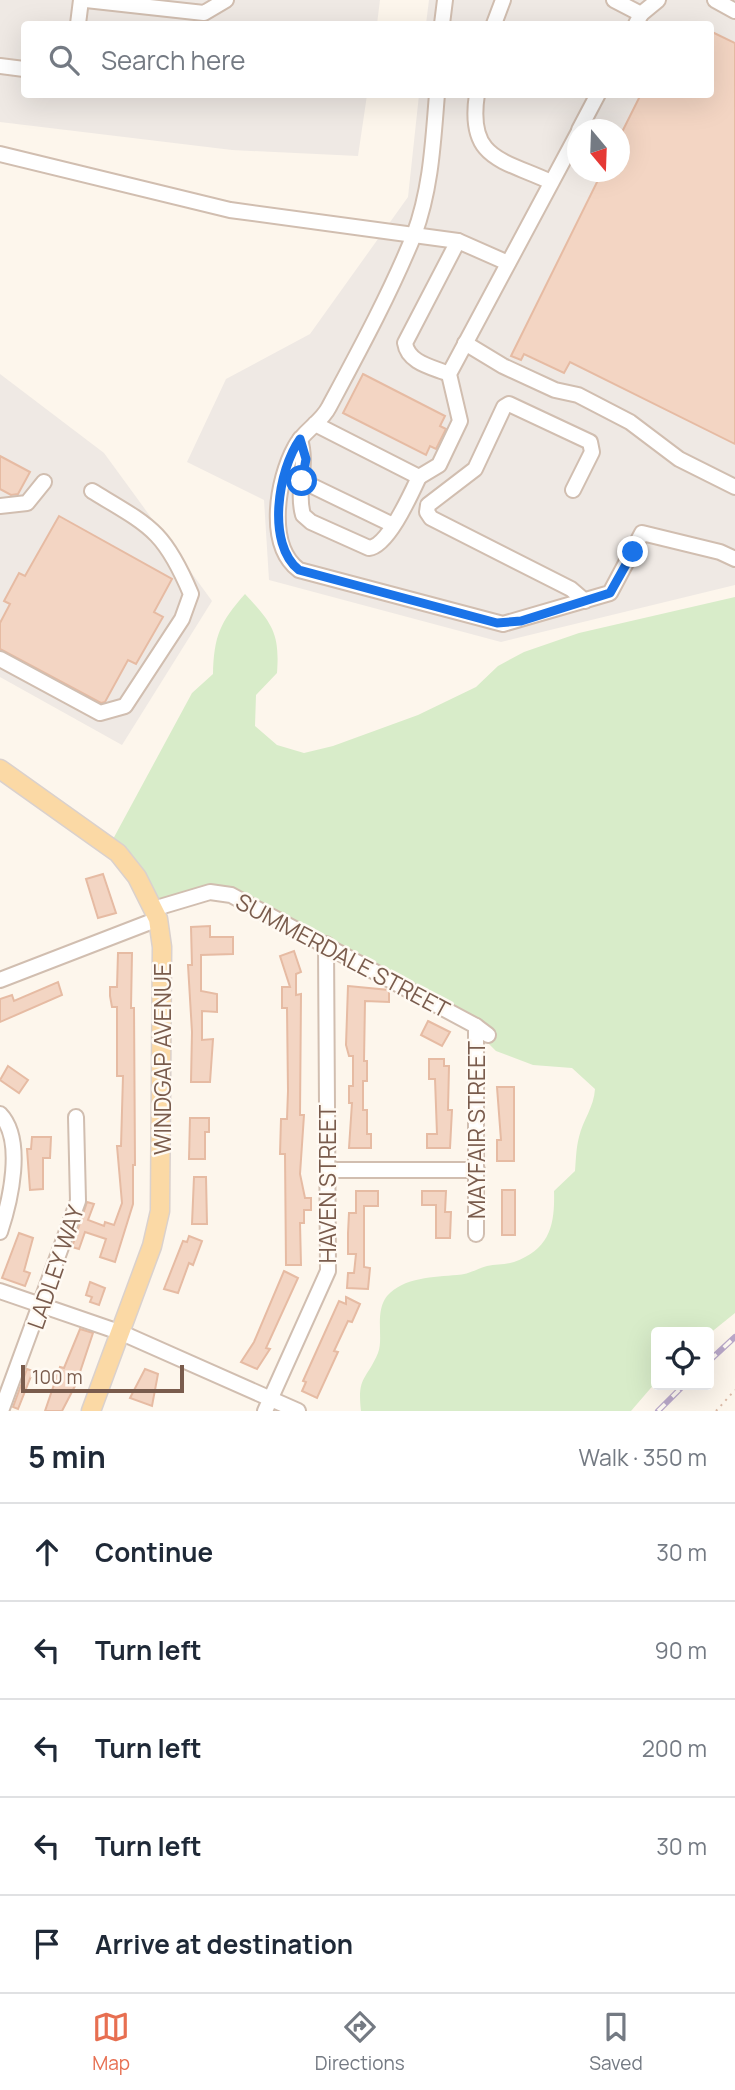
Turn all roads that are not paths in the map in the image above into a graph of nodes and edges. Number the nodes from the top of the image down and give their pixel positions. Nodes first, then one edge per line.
1 (80, 0) edge
2 (86, 0) edge
3 (226, 0) edge
4 (445, 0) edge
5 (503, 0) edge
6 (614, 0) edge
7 (657, 0) edge
8 (715, 0) edge
9 (735, 11) edge
10 (204, 19) edge
11 (638, 19) edge
12 (78, 21) edge
13 (443, 21) edge
14 (495, 21) edge
15 (0, 66) edge
16 (21, 69) edge
17 (437, 98) edge
18 (477, 98) edge
19 (596, 98) edge
20 (584, 119) edge
21 (567, 152) edge
22 (0, 153) edge
23 (551, 182) junction
24 (414, 234) junction
25 (458, 241) junction
26 (508, 263) junction
27 (465, 343) junction
28 (449, 374) junction
29 (316, 424) junction
30 (300, 439) junction
31 (419, 477) junction
32 (302, 481) junction
33 (44, 482) dead end
34 (735, 487) edge
35 (573, 490) dead end
36 (92, 491) dead end
37 (0, 506) edge
38 (393, 525) junction
39 (735, 559) edge
40 (585, 601) junction
41 (0, 659) edge
42 (0, 769) edge
43 (156, 914) junction
44 (326, 944) junction
45 (0, 980) edge
46 (482, 1030) joint
47 (0, 1114) edge
48 (76, 1117) dead end
49 (327, 1170) junction
50 (477, 1170) junction
51 (0, 1232) edge
52 (476, 1234) dead end
53 (0, 1291) edge
54 (43, 1304) junction
55 (122, 1333) junction
56 (268, 1405) edge
57 (1, 1411) edge
58 (91, 1411) edge
59 (298, 1411) edge

1 - 12 street
2 - 10 street
3 - 10 street
4 - 13 street
5 - 14 street
6 - 11 street
7 - 11 street
8 - 9 street
15 - 16 street
17 - 24 street
18 - 23 street
19 - 20 street
21 - 23 street
22 - 24 street
23 - 26 street
24 - 25 street
24 - 29 street
25 - 26 street
25 - 28 street
26 - 27 street
27 - 28 street
27 - 34 street
28 - 31 street
29 - 30 street
29 - 31 street
30 - 32 street
30 - 40 street
31 - 38 street
32 - 38 street
32 - 38 street
33 - 37 street
35 - 40 street
36 - 41 street
39 - 40 street
42 - 43 main road, WINDGAP AVENUE
43 - 44 street, SUMMERDALE STREET
43 - 45 street, SUMMERDALE STREET
43 - 55 main road, WINDGAP AVENUE
44 - 46 street, SUMMERDALE STREET
44 - 49 street, HAVEN STREET
46 - 50 street, MAYFAIR STREET
47 - 51 street
48 - 54 street, LADLEY WAY
49 - 50 street
49 - 56 street, HAVEN STREET
50 - 52 street, MAYFAIR STREET
53 - 54 street
54 - 55 street
54 - 57 street, LADLEY WAY
55 - 56 street
55 - 58 main road, WINDGAP AVENUE
56 - 59 street

